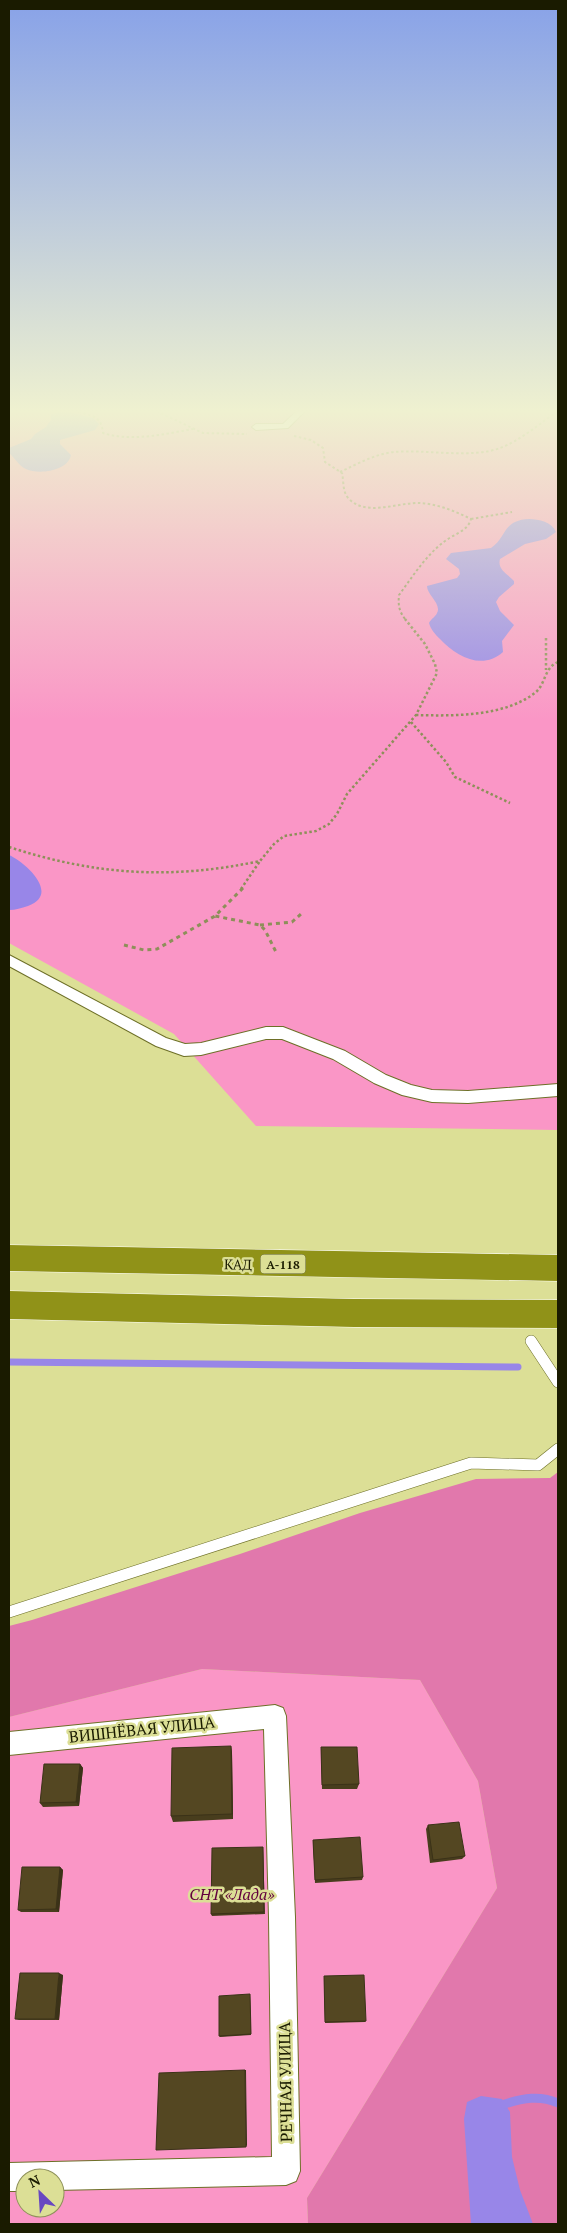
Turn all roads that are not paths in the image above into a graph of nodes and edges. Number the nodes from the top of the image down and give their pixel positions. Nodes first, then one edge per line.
1 (9, 960) edge
2 (558, 1090) edge
3 (9, 1258) edge
4 (558, 1268) edge
5 (9, 1304) edge
6 (558, 1314) edge
7 (531, 1341) dead end
8 (558, 1382) edge
9 (558, 1449) edge
10 (9, 1612) edge
11 (274, 1716) joint
12 (9, 1743) edge
13 (9, 2177) edge

1 - 2 street
3 - 4 highway, КАД / А-118
5 - 6 highway
7 - 8 lane
9 - 10 lane
11 - 12 street, ВИШНЁВАЯ УЛИЦА
11 - 13 street, РЕЧНАЯ УЛИЦА

